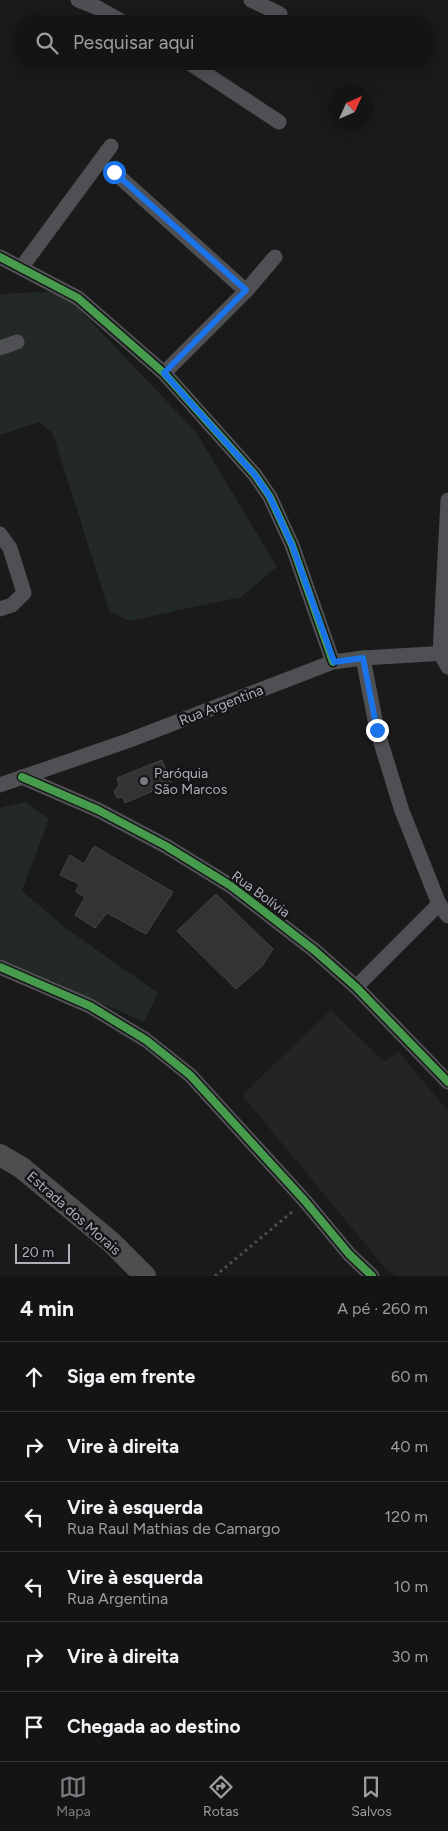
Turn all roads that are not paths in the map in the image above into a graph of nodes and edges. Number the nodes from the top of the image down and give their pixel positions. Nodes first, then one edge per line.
1 (78, 0) edge
2 (252, 0) edge
3 (280, 14) dead end
4 (110, 15) edge
5 (200, 70) edge
6 (279, 122) dead end
7 (110, 146) dead end
8 (114, 172) dead end
9 (275, 257) dead end
10 (0, 258) edge
11 (21, 268) junction
12 (246, 290) junction
13 (17, 342) dead end
14 (0, 348) edge
15 (164, 373) junction
16 (448, 500) edge
17 (0, 534) edge
18 (0, 610) edge
19 (444, 653) edge
20 (363, 658) junction
21 (334, 662) junction
22 (448, 667) edge
23 (22, 777) junction
24 (0, 785) edge
25 (444, 910) edge
26 (0, 967) edge
27 (356, 987) junction
28 (448, 1082) edge
29 (0, 1155) edge
30 (145, 1276) edge
31 (372, 1276) edge

1 - 4 street
2 - 3 street
5 - 6 street
7 - 11 street
8 - 12 street
9 - 12 street
10 - 11 street
11 - 15 street
12 - 15 street
13 - 14 street
15 - 21 street
16 - 19 street
17 - 18 street
19 - 20 street, Rua Argentina
19 - 22 street
20 - 21 street, Rua Argentina
20 - 25 street
21 - 23 street, Rua Argentina
23 - 24 street, Rua Argentina
23 - 27 street, Rua Bolívia
25 - 27 street
26 - 31 street
27 - 28 street, Rua Bolívia
29 - 30 main road, Estrada dos Morais

